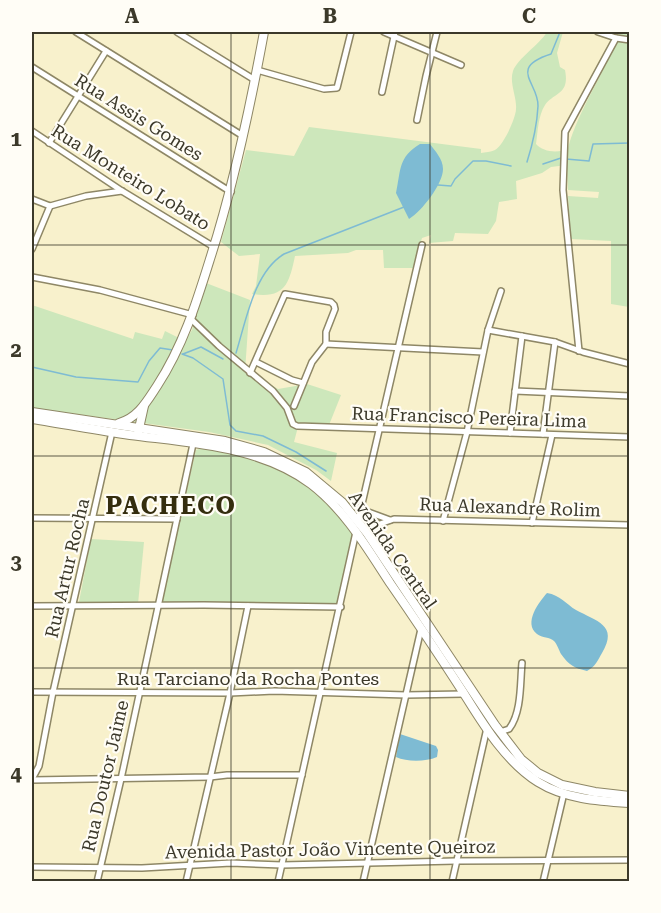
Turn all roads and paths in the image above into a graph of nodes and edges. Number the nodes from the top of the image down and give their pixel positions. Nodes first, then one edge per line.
1 (76, 32) edge
2 (264, 32) edge
3 (351, 32) edge
4 (384, 32) edge
5 (437, 32) edge
6 (598, 32) edge
7 (182, 33) edge
8 (395, 34) edge
9 (616, 38) junction
10 (630, 40) edge
11 (106, 51) junction
12 (432, 53) junction
13 (461, 65) dead end
14 (32, 67) edge
15 (257, 70) junction
16 (255, 80) junction
17 (382, 92) dead end
18 (77, 96) junction
19 (417, 120) dead end
20 (32, 131) edge
21 (243, 136) junction
22 (50, 142) junction
23 (122, 191) junction
24 (231, 192) junction
25 (32, 199) edge
26 (50, 206) junction
27 (32, 233) edge
28 (37, 237) junction
29 (422, 245) dead end
30 (214, 247) junction
31 (32, 249) edge
32 (32, 277) edge
33 (501, 291) dead end
34 (192, 317) junction
35 (488, 330) junction
36 (522, 336) junction
37 (555, 342) junction
38 (326, 344) junction
39 (398, 347) junction
40 (579, 351) junction
41 (483, 352) junction
42 (256, 362) junction
43 (630, 364) edge
44 (250, 373) junction
45 (303, 383) junction
46 (515, 391) junction
47 (549, 392) junction
48 (630, 396) edge
49 (144, 405) junction
50 (294, 406) dead end
51 (32, 412) edge
52 (142, 414) junction
53 (32, 419) edge
54 (114, 428) junction
55 (149, 429) junction
56 (380, 429) junction
57 (138, 432) junction
58 (467, 432) junction
59 (510, 433) junction
60 (543, 434) junction
61 (552, 435) junction
62 (630, 437) edge
63 (193, 444) junction
64 (360, 509) junction
65 (32, 518) edge
66 (94, 518) junction
67 (177, 519) junction
68 (390, 520) junction
69 (443, 520) junction
70 (357, 521) junction
71 (532, 523) junction
72 (630, 525) edge
73 (356, 532) junction
74 (367, 533) junction
75 (32, 606) edge
76 (74, 606) junction
77 (158, 606) junction
78 (248, 606) junction
79 (340, 607) junction
80 (422, 629) junction
81 (522, 663) dead end
82 (32, 692) edge
83 (53, 692) junction
84 (140, 692) junction
85 (321, 692) junction
86 (230, 693) junction
87 (464, 693) junction
88 (406, 695) junction
89 (487, 728) junction
90 (500, 732) junction
91 (302, 775) junction
92 (210, 777) junction
93 (32, 779) edge
94 (121, 779) junction
95 (564, 794) junction
96 (630, 796) edge
97 (630, 803) edge
98 (630, 860) edge
99 (456, 861) junction
100 (547, 861) junction
101 (367, 863) junction
102 (189, 865) junction
103 (282, 865) junction
104 (100, 866) junction
105 (32, 867) edge
106 (97, 882) edge
107 (186, 882) edge
108 (278, 882) edge
109 (363, 882) edge
110 (452, 882) edge
111 (543, 882) edge

1 - 11 street
2 - 15 main road
3 - 15 street
4 - 8 street
5 - 12 street
6 - 9 street
7 - 16 street
8 - 12 street
8 - 17 street
9 - 10 street
9 - 40 street
11 - 18 street
11 - 21 street
12 - 13 street
12 - 19 street
14 - 18 street, Rua Assis Gomes
15 - 16 main road
16 - 21 main road
18 - 22 street
18 - 24 street, Rua Assis Gomes
20 - 22 street, Rua Monteiro Lobato
21 - 24 main road
22 - 23 street, Rua Monteiro Lobato
23 - 26 street
23 - 30 street, Rua Monteiro Lobato
24 - 30 main road
25 - 26 street
26 - 28 street
27 - 28 street
28 - 31 street
29 - 39 street
30 - 34 main road
32 - 34 street
33 - 35 street
34 - 44 street
34 - 49 main road
35 - 36 street
35 - 41 street
36 - 37 street
36 - 46 street
37 - 40 street
37 - 47 street
38 - 39 street
38 - 42 street
38 - 45 street
39 - 41 street
39 - 56 street
40 - 43 street
41 - 58 street
42 - 44 street
42 - 45 street
44 - 56 street, Rua Francisco Pereira Lima
45 - 50 street
46 - 47 street
46 - 59 street
47 - 48 street
47 - 60 street
49 - 52 main road
49 - 54 main road
51 - 54 main road, Avenida Central
52 - 55 main road
52 - 57 main road
53 - 54 main road, Avenida Central
54 - 57 main road, Avenida Central
54 - 66 street, Rua Artur Rocha
55 - 57 main road, Avenida Central
55 - 70 main road, Avenida Central
56 - 58 street, Rua Francisco Pereira Lima
56 - 64 street
57 - 63 main road, Avenida Central
58 - 59 street, Rua Francisco Pereira Lima
58 - 69 street
59 - 60 street, Rua Francisco Pereira Lima
60 - 61 street, Rua Francisco Pereira Lima
61 - 62 street, Rua Francisco Pereira Lima
61 - 71 street
63 - 67 street, Rua Doutor Jaime
63 - 73 main road, Avenida Central
64 - 68 street, Rua Alexandre Rolim
64 - 70 street
65 - 66 street
66 - 67 street
66 - 76 street, Rua Artur Rocha
67 - 77 street, Rua Doutor Jaime
68 - 69 street, Rua Alexandre Rolim
68 - 74 street, Rua Alexandre Rolim
69 - 71 street, Rua Alexandre Rolim
70 - 74 main road, Avenida Central
71 - 72 street, Rua Alexandre Rolim
73 - 79 street
73 - 80 main road, Avenida Central
74 - 90 main road, Avenida Central
75 - 76 street
76 - 77 street
76 - 83 street, Rua Artur Rocha
77 - 78 street
77 - 84 street, Rua Doutor Jaime
78 - 79 street
78 - 86 street
79 - 85 street
80 - 87 main road, Avenida Central
80 - 88 street
81 - 90 street
82 - 83 street, Rua Tarciano da Rocha Pontes
83 - 84 street, Rua Tarciano da Rocha Pontes
83 - 93 street, Rua Artur Rocha
84 - 86 street, Rua Tarciano da Rocha Pontes
84 - 94 street, Rua Doutor Jaime
85 - 86 street, Rua Tarciano da Rocha Pontes
85 - 88 street, Rua Tarciano da Rocha Pontes
85 - 91 street
86 - 92 street
87 - 88 street, Rua Tarciano da Rocha Pontes
87 - 89 main road, Avenida Central
88 - 101 street
89 - 95 main road, Avenida Central
89 - 99 street
90 - 96 main road, Avenida Central
91 - 92 street
91 - 103 street
92 - 94 street
92 - 102 street
93 - 94 street
94 - 104 street, Rua Doutor Jaime
95 - 97 main road, Avenida Central
95 - 100 street
98 - 100 street, Avenida Pastor João Vincente Queiroz
99 - 100 street, Avenida Pastor João Vincente Queiroz
99 - 101 street, Avenida Pastor João Vincente Queiroz
99 - 110 street
100 - 111 street
101 - 103 street, Avenida Pastor João Vincente Queiroz
101 - 109 street
102 - 103 street, Avenida Pastor João Vincente Queiroz
102 - 104 street, Avenida Pastor João Vincente Queiroz
102 - 107 street
103 - 108 street
104 - 105 street, Avenida Pastor João Vincente Queiroz
104 - 106 street, Rua Doutor Jaime

